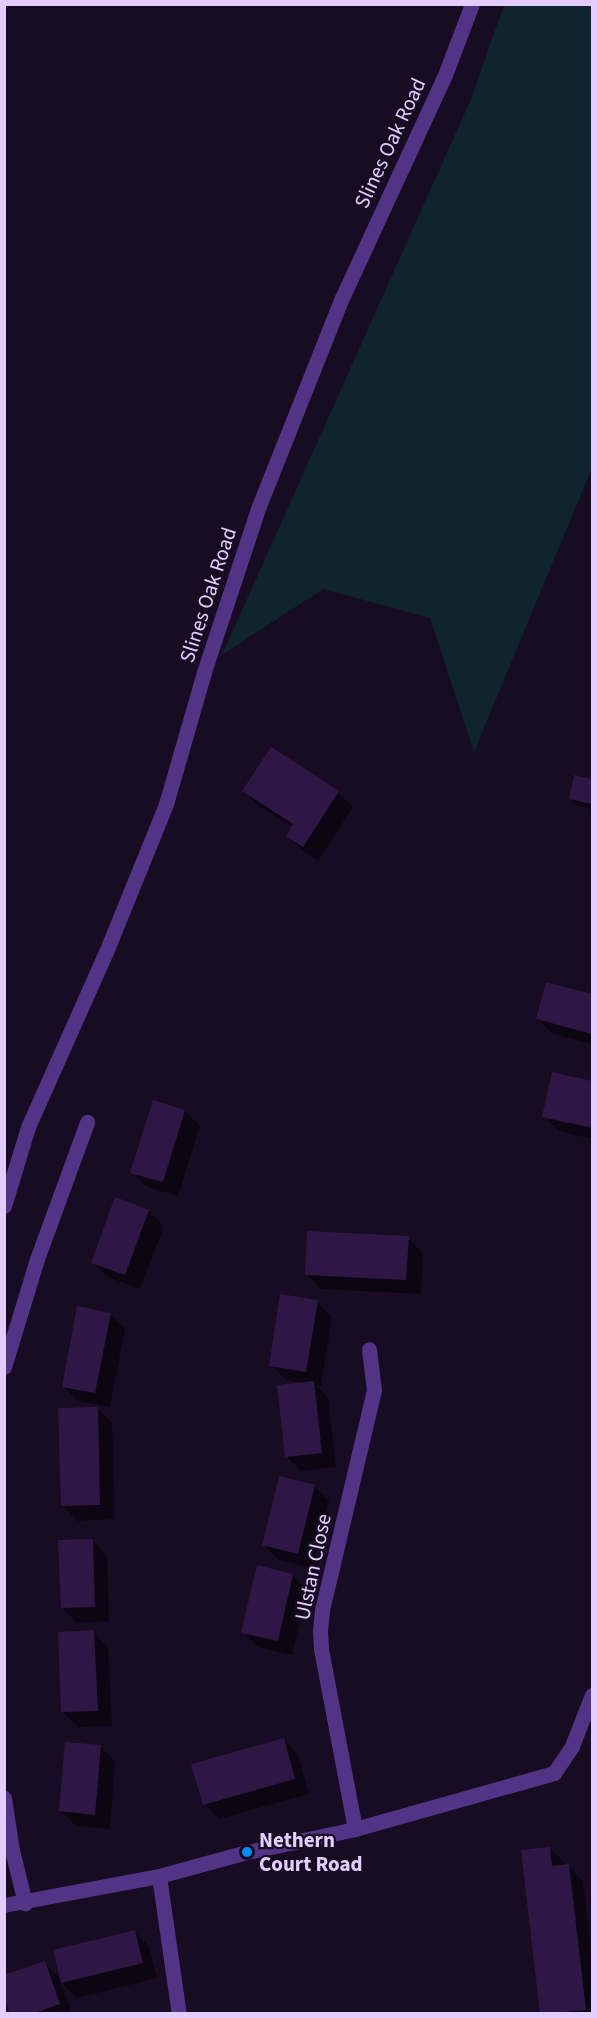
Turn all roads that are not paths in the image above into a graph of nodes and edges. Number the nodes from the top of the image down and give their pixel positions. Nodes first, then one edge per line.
1 (472, 4) edge
2 (87, 1122) dead end
3 (4, 1206) edge
4 (369, 1349) dead end
5 (4, 1367) edge
6 (592, 1695) edge
7 (4, 1798) edge
8 (356, 1829) junction
9 (159, 1876) junction
10 (25, 1903) junction
11 (4, 1905) edge
12 (179, 2013) edge

1 - 3 street, Slines Oak Road
2 - 5 street
4 - 8 street, Ulstan Close
6 - 8 street
7 - 10 street
8 - 9 street
9 - 10 street
9 - 12 street
10 - 11 street

